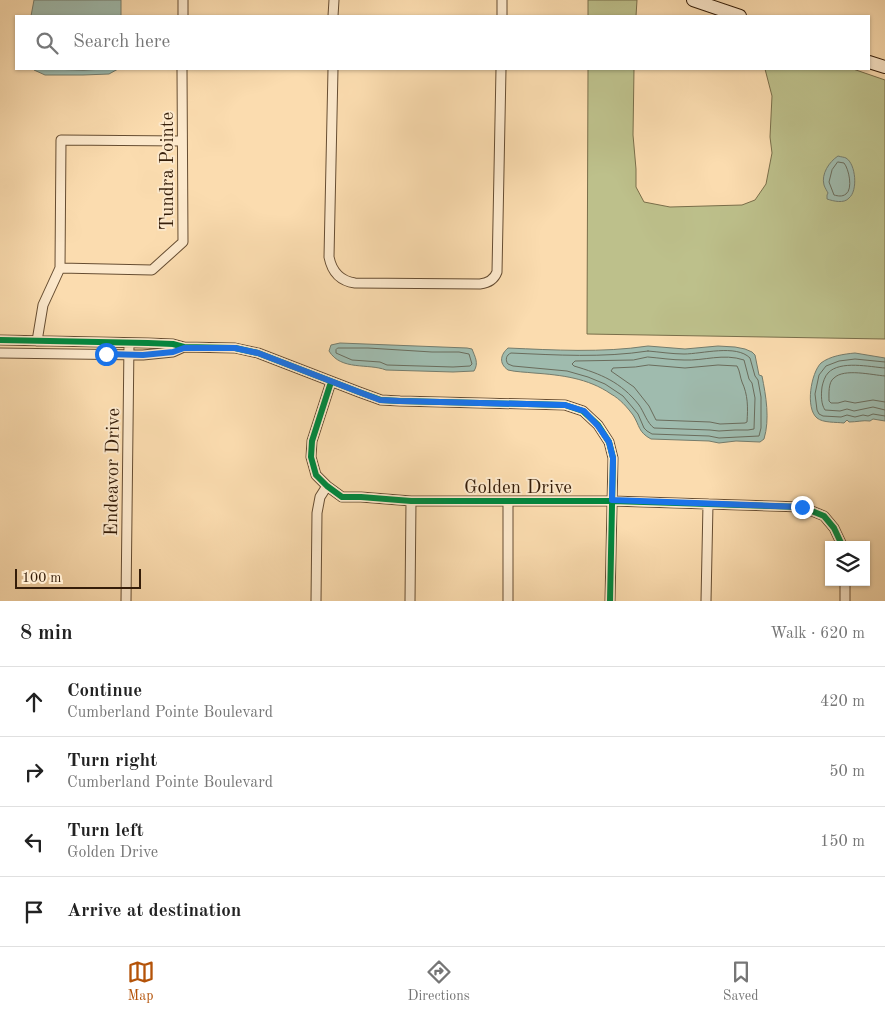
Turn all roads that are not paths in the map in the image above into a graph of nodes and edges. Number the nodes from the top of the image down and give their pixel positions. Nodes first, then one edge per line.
1 (183, 0) edge
2 (334, 0) edge
3 (502, 0) edge
4 (693, 0) edge
5 (183, 15) edge
6 (334, 15) edge
7 (502, 15) edge
8 (737, 15) edge
9 (870, 62) edge
10 (885, 67) edge
11 (182, 70) edge
12 (333, 70) edge
13 (501, 70) edge
14 (182, 141) junction
15 (60, 268) junction
16 (0, 340) edge
17 (37, 341) junction
18 (129, 343) junction
19 (184, 348) junction
20 (0, 353) edge
21 (129, 355) junction
22 (331, 382) junction
23 (327, 486) junction
24 (612, 500) junction
25 (411, 501) junction
26 (508, 501) junction
27 (708, 504) junction
28 (840, 541) edge
29 (845, 586) edge
30 (126, 601) edge
31 (316, 601) edge
32 (410, 601) edge
33 (508, 601) edge
34 (610, 601) edge
35 (706, 601) edge
36 (846, 601) edge

1 - 5 street
2 - 6 street
3 - 7 street
4 - 8 main road
9 - 10 main road
11 - 14 street, Tundra Pointe
12 - 13 street
14 - 15 street, Tundra Pointe
14 - 15 street
15 - 17 street
16 - 17 street
17 - 18 street
18 - 19 street
18 - 21 street, Endeavor Drive
19 - 21 street
19 - 22 street
20 - 21 street
21 - 30 street, Endeavor Drive
22 - 23 street, Golden Drive
22 - 24 street
23 - 25 street, Golden Drive
23 - 31 street
24 - 26 street, Golden Drive
24 - 27 street, Golden Drive
24 - 34 street
25 - 26 street, Golden Drive
25 - 32 street
26 - 33 street
27 - 28 street, Golden Drive
27 - 35 street
29 - 36 street

